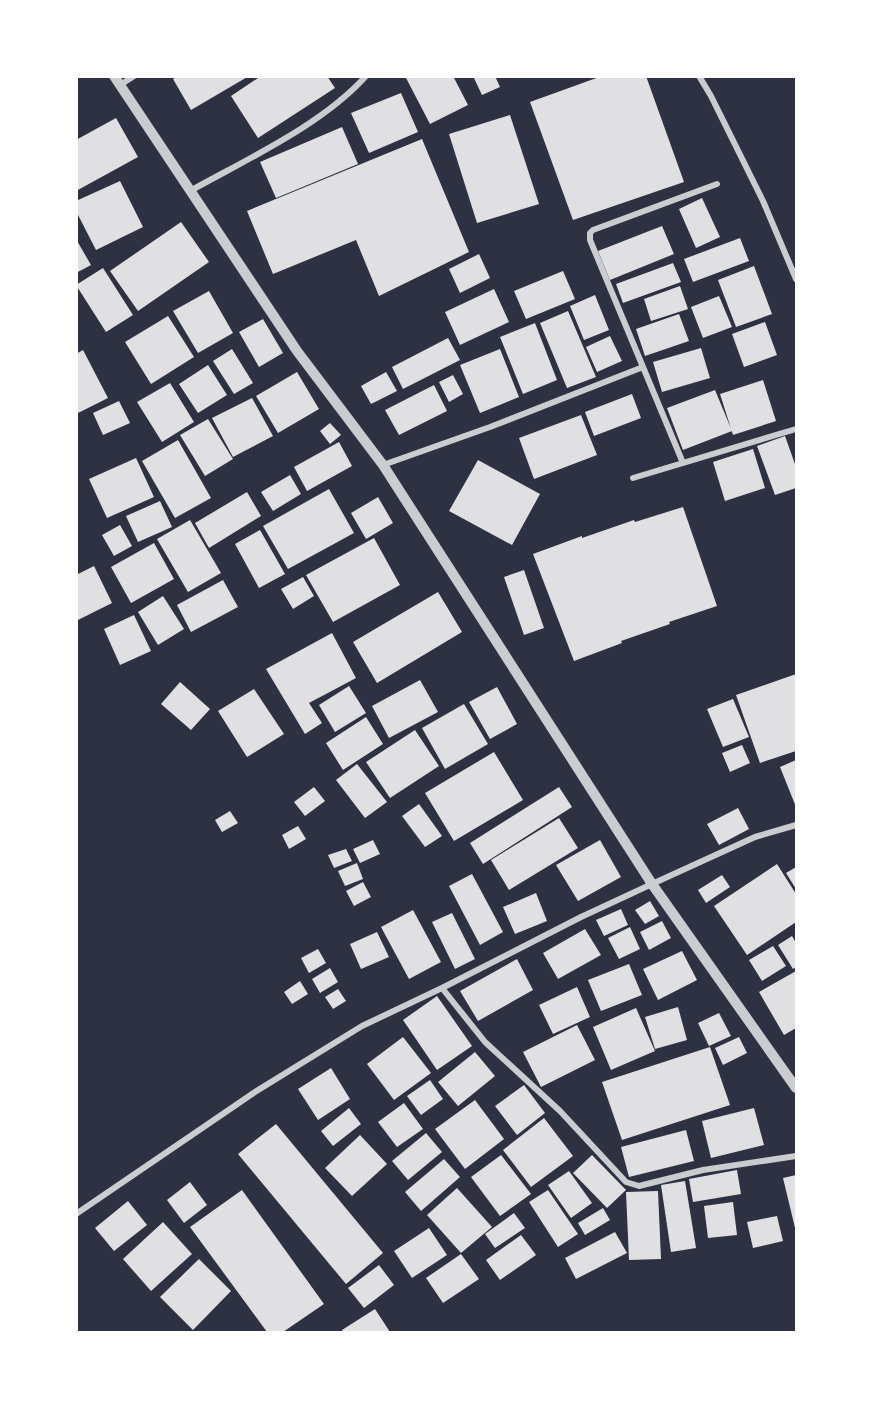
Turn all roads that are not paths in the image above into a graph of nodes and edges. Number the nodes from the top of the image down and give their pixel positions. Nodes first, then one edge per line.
1 (134, 76) edge
2 (366, 76) edge
3 (699, 76) edge
4 (117, 81) edge
5 (717, 184) dead end
6 (190, 191) junction
7 (796, 279) edge
8 (643, 367) junction
9 (796, 429) edge
10 (683, 463) junction
11 (383, 465) junction
12 (633, 478) dead end
13 (796, 825) edge
14 (651, 884) junction
15 (442, 988) junction
16 (796, 1088) edge
17 (796, 1156) edge
18 (76, 1214) edge

1 - 4 street
2 - 6 street
3 - 7 street
4 - 6 street
5 - 8 street
6 - 11 street
8 - 10 street
8 - 11 street
9 - 10 street
10 - 12 street
11 - 14 street
13 - 14 street
14 - 15 street
14 - 16 street
15 - 17 street
15 - 18 street

